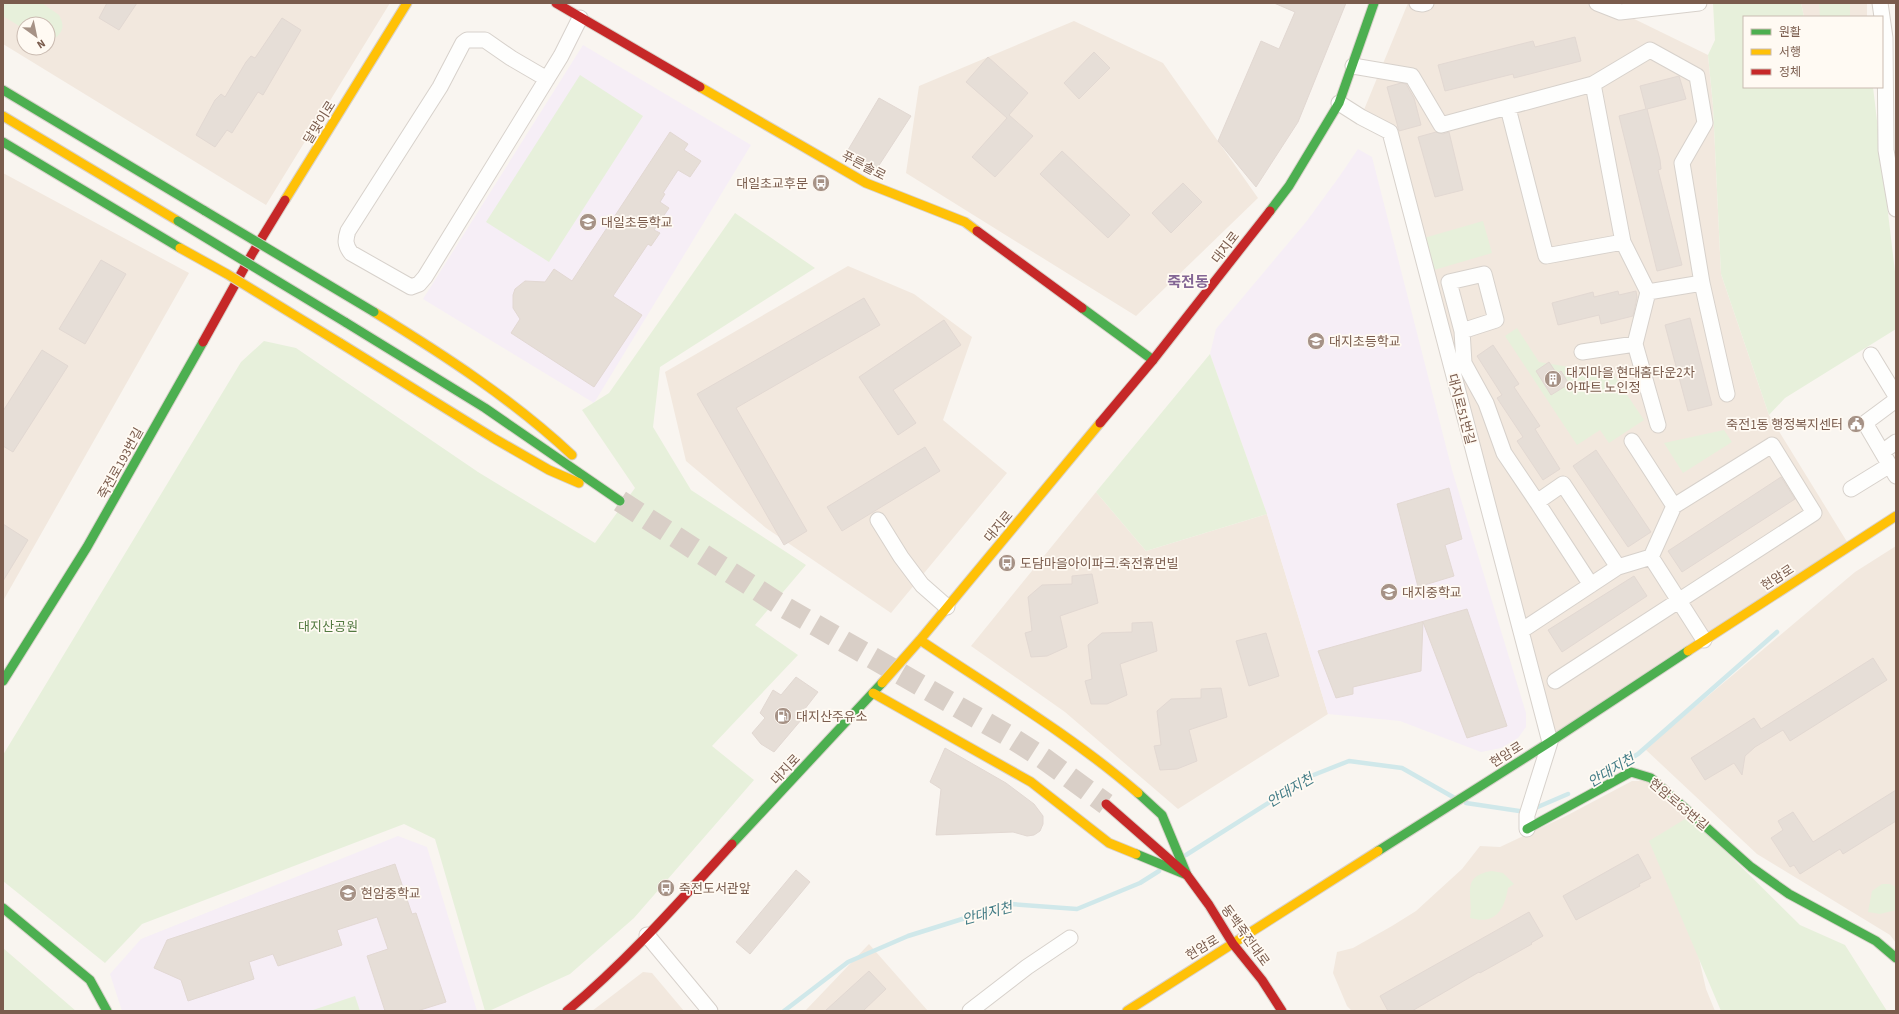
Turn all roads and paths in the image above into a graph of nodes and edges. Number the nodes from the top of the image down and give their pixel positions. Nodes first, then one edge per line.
1 (407, 3) edge
2 (556, 3) edge
3 (1374, 3) edge
4 (1418, 3) edge
5 (1426, 3) edge
6 (1597, 3) edge
7 (1699, 3) edge
8 (1880, 3) edge
9 (582, 13) junction
10 (1882, 16) edge
11 (1883, 24) edge
12 (1353, 66) junction
13 (547, 79) junction
14 (1593, 84) junction
15 (3, 90) edge
16 (1339, 103) junction
17 (1508, 108) junction
18 (3, 116) edge
19 (3, 142) edge
20 (1896, 209) edge
21 (1623, 242) junction
22 (252, 254) joint
23 (1702, 284) junction
24 (1648, 292) junction
25 (1462, 330) dead end
26 (1635, 344) junction
27 (1582, 352) dead end
28 (1871, 355) dead end
29 (1153, 360) junction
30 (1727, 394) dead end
31 (1896, 396) edge
32 (1896, 400) edge
33 (1658, 425) dead end
34 (1632, 440) dead end
35 (1896, 442) edge
36 (1882, 452) junction
37 (1893, 470) edge
38 (1852, 489) dead end
39 (620, 502) junction
40 (1537, 502) junction
41 (1674, 506) junction
42 (1896, 516) edge
43 (878, 520) dead end
44 (1651, 557) junction
45 (1618, 567) junction
46 (1591, 585) junction
47 (1680, 601) junction
48 (947, 607) junction
49 (1521, 631) junction
50 (920, 640) junction
51 (1704, 640) junction
52 (1555, 680) dead end
53 (3, 681) edge
54 (873, 693) junction
55 (1550, 742) junction
56 (1106, 804) tunnel mouth
57 (1527, 822) joint
58 (1187, 875) junction
59 (3, 908) edge
60 (647, 935) junction
61 (1070, 938) dead end
62 (1233, 944) junction
63 (1896, 958) edge
64 (708, 1008) edge
65 (107, 1011) edge
66 (567, 1011) edge
67 (970, 1011) edge
68 (1127, 1011) edge
69 (1282, 1011) edge

1 - 22 street, 달맞이로
2 - 9 street, 푸른솔로
3 - 12 street, 대지로
4 - 5 street
6 - 7 street
8 - 10 street
9 - 13 street
9 - 29 street, 푸른솔로
11 - 20 street
12 - 16 street, 대지로
12 - 17 street
13 - 13 street
14 - 17 street
14 - 21 street
14 - 23 street
15 - 39 street, bridge
16 - 29 street, 대지로
16 - 49 street, 대지로51번길
17 - 21 street
18 - 39 street, bridge
19 - 39 street, bridge
21 - 24 street
22 - 53 street, 죽전로193번길
23 - 24 street
23 - 30 street
24 - 26 street
25 - 40 street
26 - 27 street
26 - 33 street
28 - 31 street
29 - 48 street, 대지로
32 - 36 street
34 - 41 street
35 - 36 street
36 - 37 street
37 - 38 street
40 - 45 street
40 - 46 street
41 - 44 street
41 - 47 street
42 - 51 street, 현암로
43 - 48 street
44 - 45 street
44 - 47 street
45 - 46 street
46 - 49 street
47 - 51 street
47 - 52 street
48 - 50 street, 대지로
49 - 55 street, 대지로51번길
50 - 54 street, 대지로
50 - 58 street
51 - 55 street, 현암로
54 - 58 street
54 - 60 street, 대지로
55 - 57 street, 현암로63번길
55 - 62 street, 현암로
56 - 58 street
57 - 63 street, 현암로63번길
58 - 62 street, 동백죽전대로
59 - 65 street
60 - 64 street
60 - 66 street, 대지로
61 - 67 street
62 - 68 street, 현암로
62 - 69 street, 동백죽전대로

